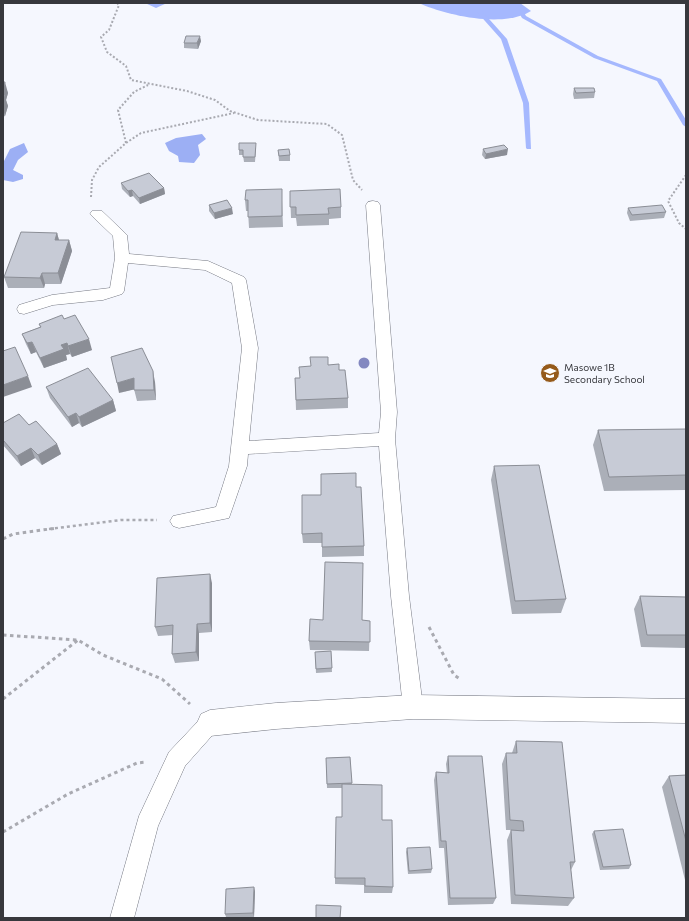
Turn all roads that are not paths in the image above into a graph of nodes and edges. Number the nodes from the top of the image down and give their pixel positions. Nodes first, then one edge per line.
1 (374, 205) road end
2 (97, 214) road end
3 (122, 258) junction
4 (24, 309) dead end
5 (387, 439) junction
6 (240, 448) junction
7 (179, 520) road end
8 (413, 706) junction
9 (686, 711) edge
10 (210, 723) joint
11 (122, 918) edge

1 - 5 lane
2 - 3 lane
3 - 4 lane
3 - 6 lane
5 - 6 lane
5 - 8 lane
6 - 7 lane
8 - 9 street
8 - 10 street
10 - 11 lane

